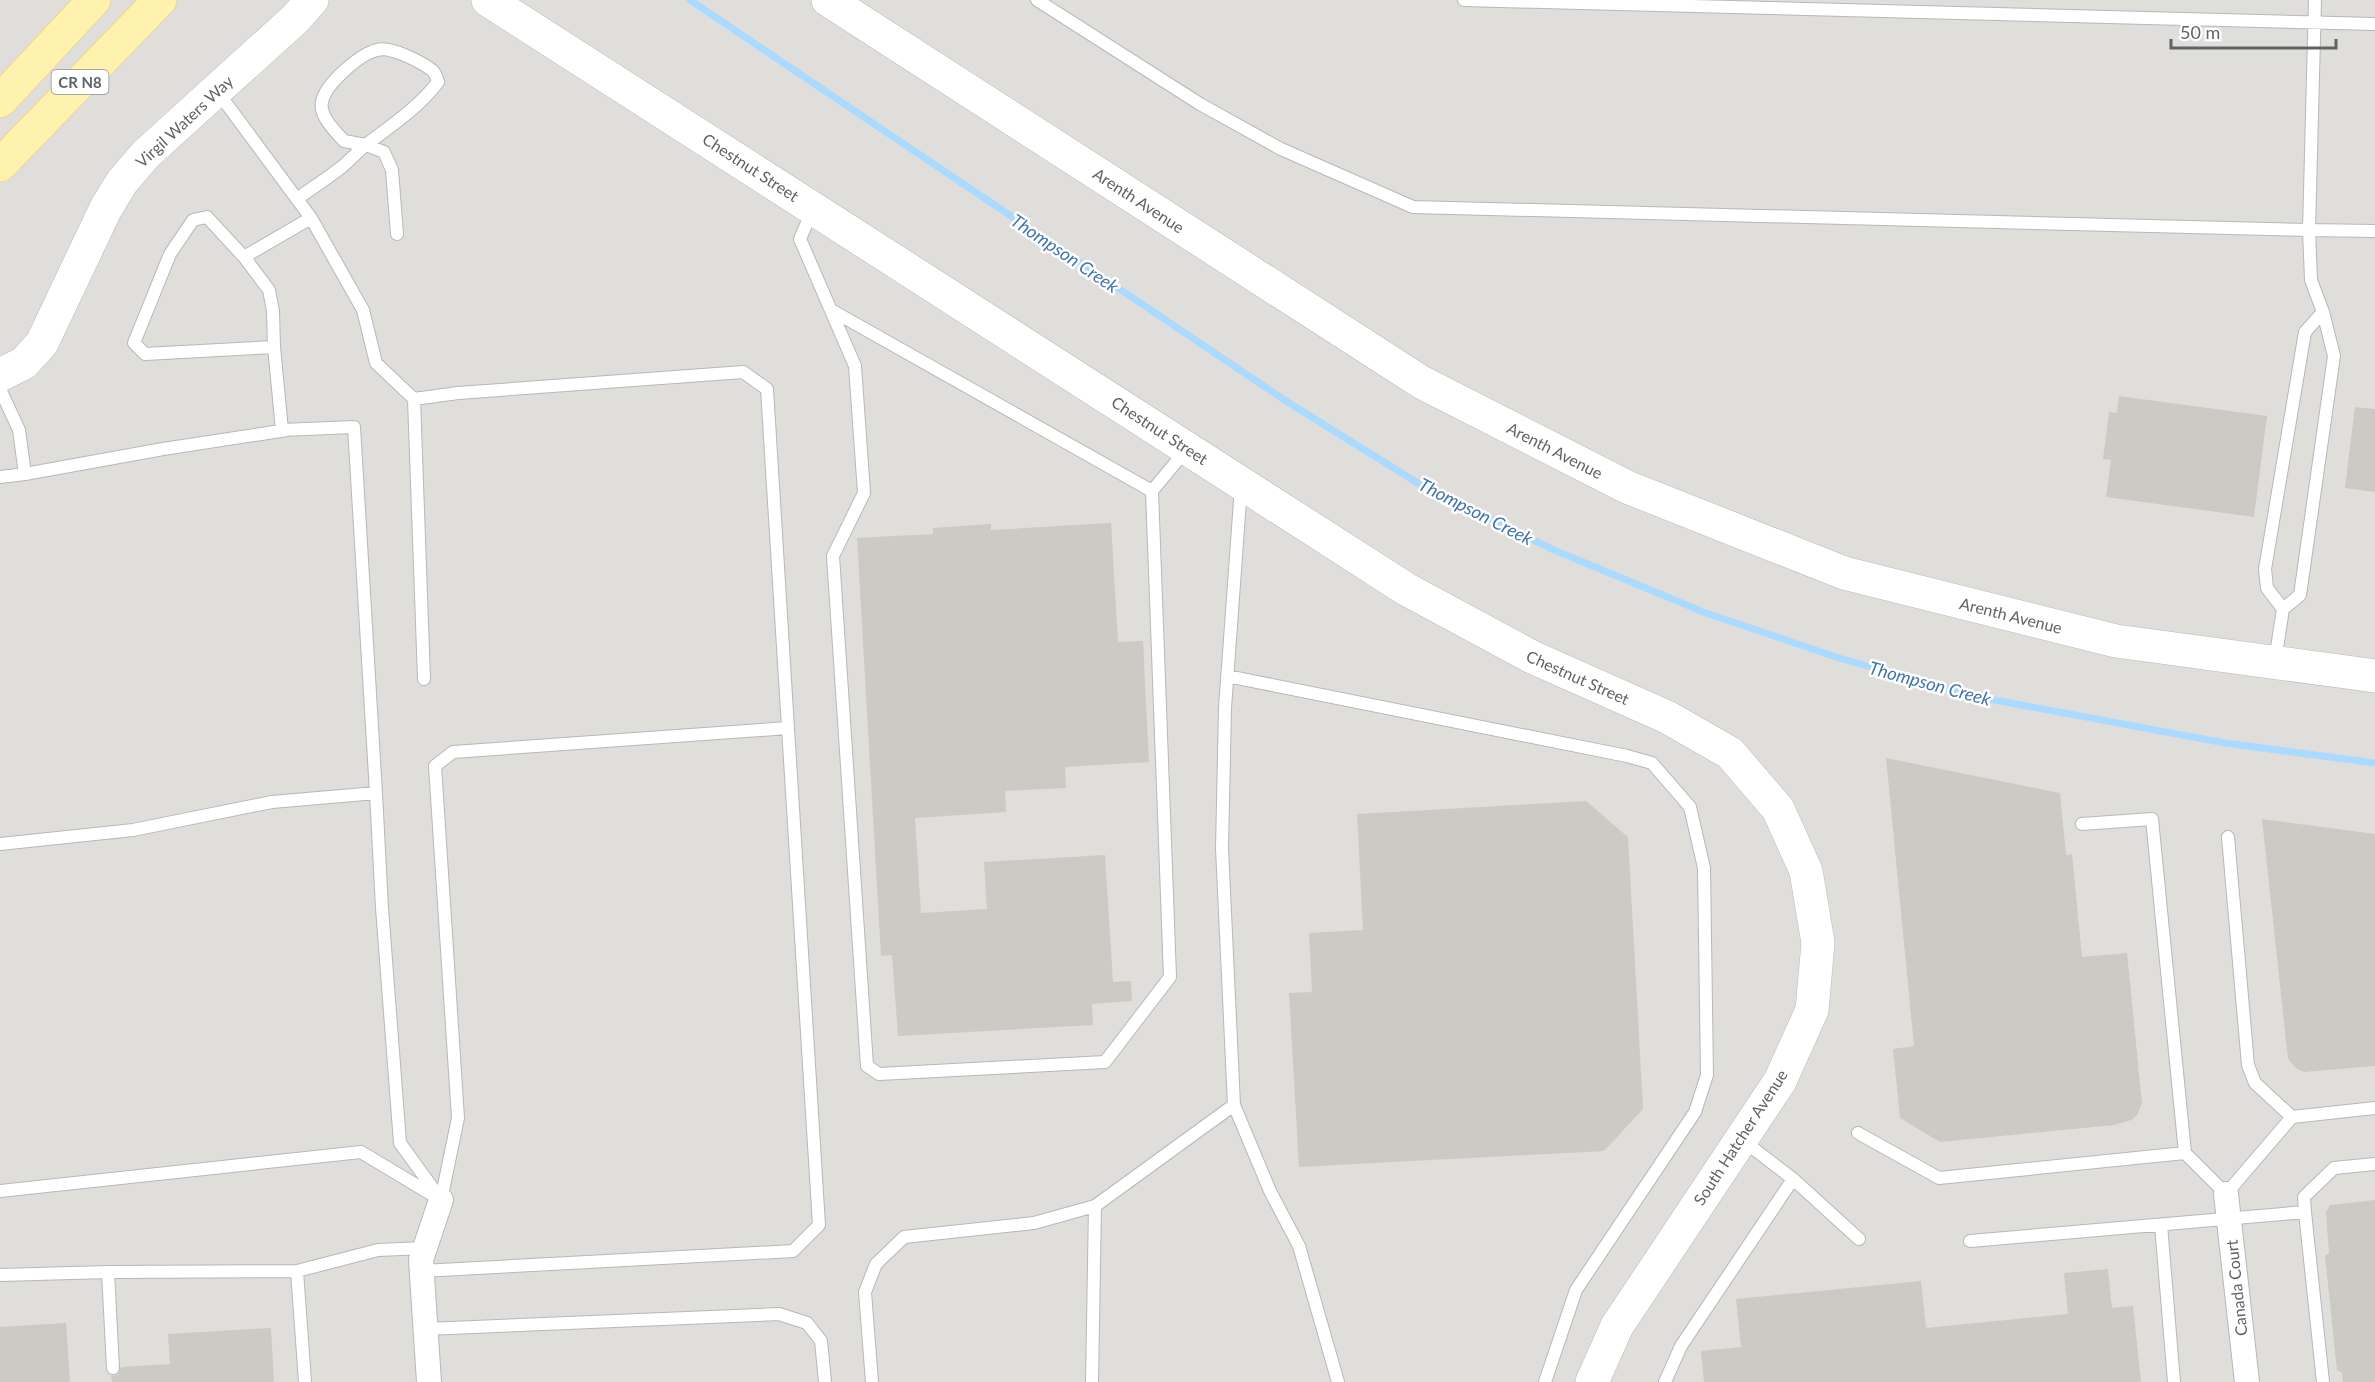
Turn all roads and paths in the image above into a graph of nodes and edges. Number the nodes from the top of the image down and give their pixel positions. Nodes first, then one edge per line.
1 (94, 0) edge
2 (160, 0) edge
3 (312, 0) edge
4 (488, 0) edge
5 (828, 0) edge
6 (1037, 0) edge
7 (1464, 0) edge
8 (2315, 0) edge
9 (2314, 23) junction
10 (2375, 24) edge
11 (216, 90) junction
12 (0, 101) edge
13 (366, 145) junction
14 (0, 165) edge
15 (297, 200) junction
16 (813, 207) junction
17 (311, 218) junction
18 (2309, 230) junction
19 (2375, 231) edge
20 (397, 234) dead end
21 (244, 257) junction
22 (831, 310) junction
23 (2323, 312) junction
24 (274, 347) junction
25 (0, 375) edge
26 (0, 389) edge
27 (414, 399) junction
28 (291, 430) junction
29 (1188, 448) junction
30 (25, 474) junction
31 (0, 477) edge
32 (1241, 482) junction
33 (1152, 491) junction
34 (2283, 609) junction
35 (2275, 663) junction
36 (1227, 676) junction
37 (2375, 676) edge
38 (424, 679) dead end
39 (789, 728) junction
40 (376, 793) junction
41 (2082, 824) dead end
42 (2228, 837) dead end
43 (0, 844) edge
44 (1806, 871) joint
45 (1234, 1105) junction
46 (2375, 1108) edge
47 (2292, 1118) junction
48 (1858, 1133) dead end
49 (1741, 1139) junction
50 (2185, 1153) junction
51 (2375, 1164) edge
52 (1793, 1179) junction
53 (0, 1191) edge
54 (2226, 1194) junction
55 (441, 1200) junction
56 (1095, 1206) junction
57 (2306, 1212) junction
58 (2229, 1220) junction
59 (2161, 1225) junction
60 (1859, 1239) dead end
61 (1970, 1241) dead end
62 (424, 1260) junction
63 (297, 1271) junction
64 (108, 1272) junction
65 (0, 1275) edge
66 (426, 1329) junction
67 (113, 1368) dead end
68 (305, 1382) edge
69 (429, 1382) edge
70 (825, 1382) edge
71 (872, 1382) edge
72 (1092, 1382) edge
73 (1338, 1382) edge
74 (1545, 1382) edge
75 (1593, 1382) edge
76 (1665, 1382) edge
77 (2174, 1382) edge
78 (2247, 1382) edge
79 (2323, 1382) edge

1 - 12 main road, CR N8
2 - 14 main road, CR N8
3 - 11 street, Virgil Waters Way
4 - 16 street, Chestnut Street
5 - 35 street, Arenth Avenue
6 - 18 lane
7 - 9 lane
8 - 9 lane
9 - 10 lane
9 - 18 lane
11 - 15 lane
11 - 25 street, Virgil Waters Way
13 - 13 lane
13 - 15 lane
13 - 20 lane
15 - 17 lane
16 - 22 lane
16 - 29 street, Chestnut Street
17 - 21 lane
17 - 27 lane
18 - 19 lane
18 - 23 lane
21 - 24 lane
21 - 24 lane
22 - 33 lane
22 - 33 lane
23 - 34 lane
23 - 34 lane
24 - 28 lane
26 - 30 lane
27 - 38 lane
27 - 39 lane
28 - 30 lane
28 - 40 lane
29 - 32 street, Chestnut Street
29 - 33 lane
30 - 31 lane
32 - 36 lane
32 - 44 street, Chestnut Street
34 - 35 lane
35 - 37 street, Arenth Avenue
36 - 45 lane
36 - 74 lane
39 - 55 lane
39 - 62 lane
40 - 43 lane
40 - 55 lane
41 - 50 lane
42 - 47 lane
44 - 49 street, South Hatcher Avenue
45 - 56 lane
45 - 73 lane
46 - 47 lane
47 - 54 lane
48 - 50 lane
49 - 52 lane
49 - 75 street, South Hatcher Avenue
50 - 54 lane
51 - 57 lane
52 - 60 lane
52 - 76 lane
53 - 55 lane
54 - 58 street, Canada Court
55 - 62 street
56 - 71 lane
56 - 72 lane
57 - 58 lane
57 - 79 lane
58 - 59 lane
58 - 78 street, Canada Court
59 - 61 lane
59 - 77 lane
62 - 63 lane
62 - 66 street
63 - 64 lane
63 - 68 lane
64 - 65 lane
64 - 67 lane
66 - 69 street
66 - 70 lane

